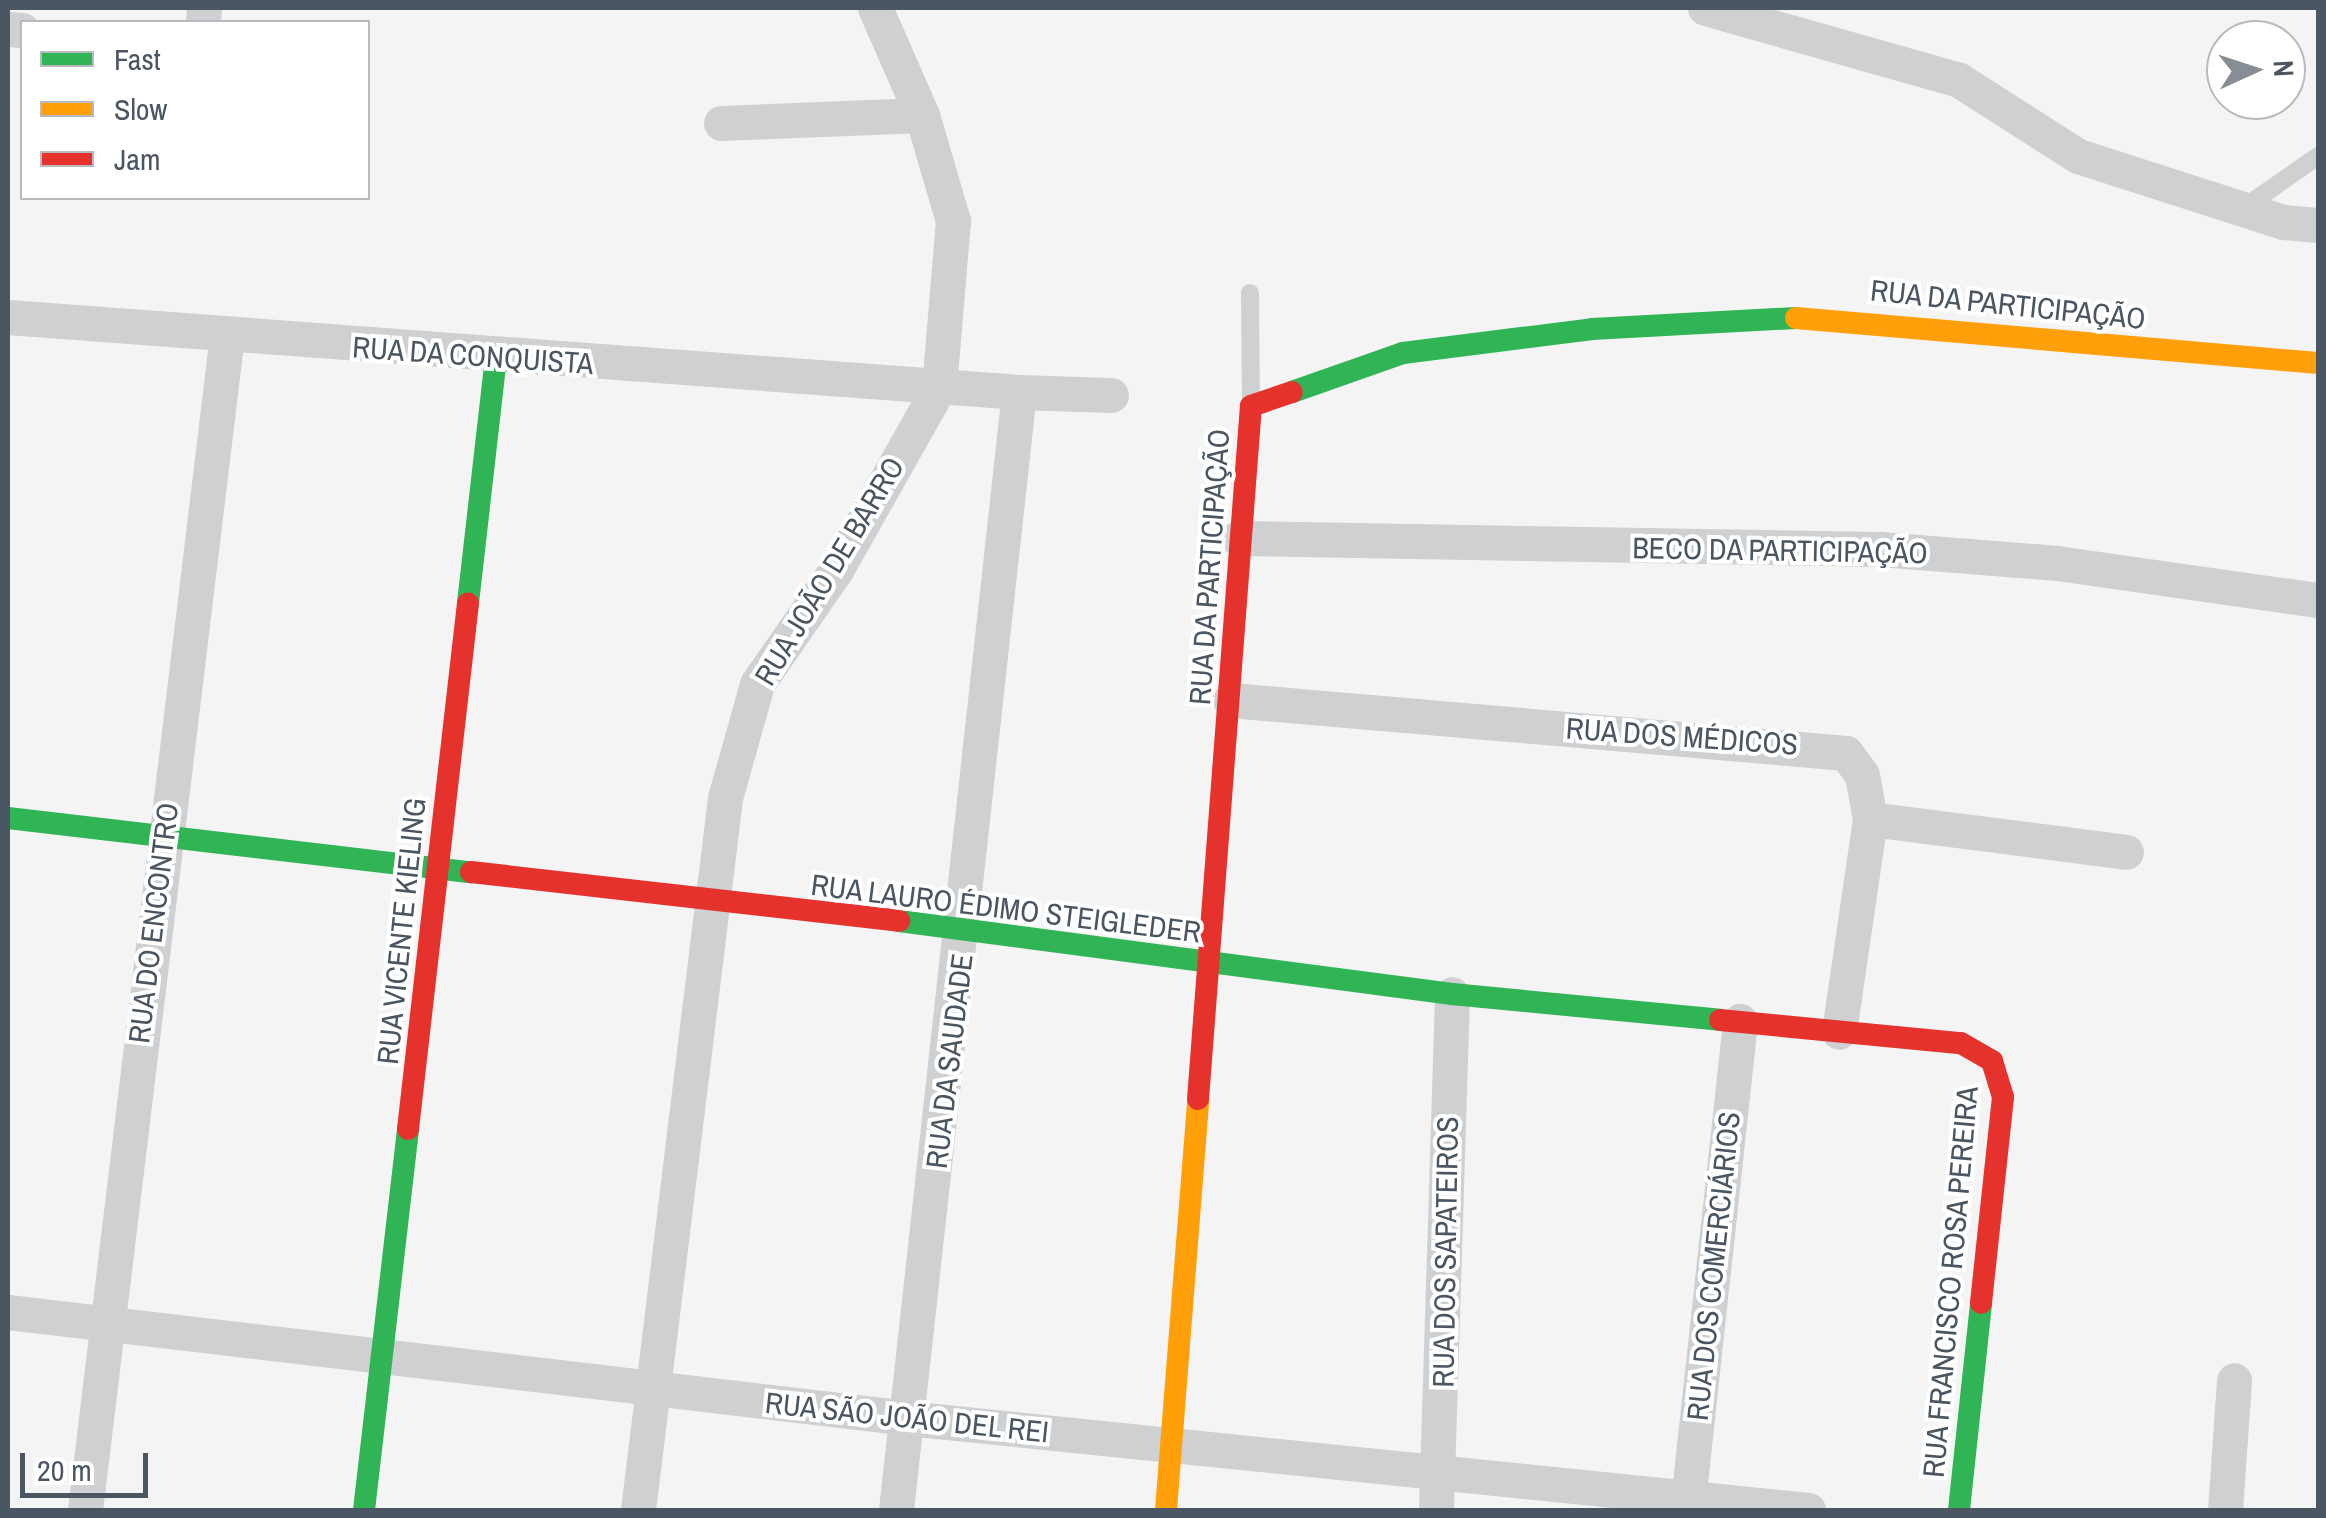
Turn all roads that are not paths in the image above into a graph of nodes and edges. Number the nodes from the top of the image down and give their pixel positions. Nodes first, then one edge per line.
1 (875, 8) edge
2 (1706, 8) edge
3 (922, 115) junction
4 (721, 123) dead end
5 (2318, 156) edge
6 (2241, 210) junction
7 (2318, 225) edge
8 (1250, 294) dead end
9 (8, 317) edge
10 (228, 335) junction
11 (496, 358) junction
12 (2318, 362) edge
13 (940, 387) junction
14 (1020, 392) junction
15 (1111, 395) dead end
16 (1251, 406) junction
17 (1238, 538) junction
18 (2318, 600) edge
19 (1230, 700) junction
20 (8, 818) edge
21 (1870, 819) junction
22 (163, 838) junction
23 (2126, 852) dead end
24 (438, 866) junction
25 (713, 904) junction
26 (964, 929) junction
27 (1212, 965) junction
28 (1452, 994) junction
29 (1740, 1021) junction
30 (1839, 1032) junction
31 (1992, 1062) joint
32 (8, 1312) edge
33 (106, 1324) junction
34 (384, 1357) junction
35 (2234, 1380) dead end
36 (651, 1389) junction
37 (907, 1418) junction
38 (1172, 1445) junction
39 (1440, 1475) junction
40 (1687, 1505) edge
41 (85, 1510) edge
42 (364, 1510) edge
43 (638, 1510) edge
44 (896, 1510) edge
45 (1166, 1510) edge
46 (1436, 1510) edge
47 (1808, 1510) edge
48 (1959, 1510) edge
49 (2224, 1510) edge

1 - 3 street, RUA JOÃO DE BARRO
2 - 6 street
3 - 4 street
3 - 13 street, RUA JOÃO DE BARRO
5 - 6 lane
6 - 7 street
8 - 16 lane
9 - 10 street, RUA DA CONQUISTA
10 - 11 street, RUA DA CONQUISTA
10 - 22 street, RUA DO ENCONTRO
11 - 13 street, RUA DA CONQUISTA
11 - 24 street, RUA VICENTE KIELING
12 - 16 street, RUA DA PARTICIPAÇÃO
13 - 14 street
13 - 25 street, RUA JOÃO DE BARRO
14 - 15 street
14 - 26 street, RUA DA SAUDADE
16 - 17 street, RUA DA PARTICIPAÇÃO
17 - 18 street, BECO DA PARTICIPAÇÃO
17 - 19 street, RUA DA PARTICIPAÇÃO
19 - 21 street, RUA DOS MÉDICOS
19 - 27 street, RUA DA PARTICIPAÇÃO
20 - 22 street, RUA LAURO ÉDIMO STEIGLEDER
21 - 23 street
21 - 30 street, RUA DOS MÉDICOS
22 - 24 street, RUA LAURO ÉDIMO STEIGLEDER
22 - 33 street, RUA DO ENCONTRO
24 - 25 street, RUA LAURO ÉDIMO STEIGLEDER
24 - 34 street, RUA VICENTE KIELING
25 - 26 street, RUA LAURO ÉDIMO STEIGLEDER
25 - 36 street, RUA JOÃO DE BARRO
26 - 27 street, RUA LAURO ÉDIMO STEIGLEDER
26 - 37 street, RUA DA SAUDADE
27 - 28 street, RUA LAURO ÉDIMO STEIGLEDER
27 - 38 street, RUA DA PARTICIPAÇÃO
28 - 29 street, RUA LAURO ÉDIMO STEIGLEDER
28 - 39 street, RUA DOS SAPATEIROS
29 - 30 street, RUA LAURO ÉDIMO STEIGLEDER
29 - 40 street, RUA DOS COMERCIÁRIOS
30 - 31 street, RUA LAURO ÉDIMO STEIGLEDER
31 - 48 street, RUA FRANCISCO ROSA PEREIRA
32 - 33 street, RUA SÃO JOÃO DEL REI
33 - 34 street, RUA SÃO JOÃO DEL REI
33 - 41 street, RUA DO ENCONTRO
34 - 36 street, RUA SÃO JOÃO DEL REI
34 - 42 street, RUA VICENTE KIELING
35 - 49 street
36 - 37 street, RUA SÃO JOÃO DEL REI
36 - 43 street, RUA JOÃO DE BARRO
37 - 38 street, RUA SÃO JOÃO DEL REI
37 - 44 street, RUA DA SAUDADE
38 - 39 street, RUA SÃO JOÃO DEL REI
38 - 45 street, RUA DA PARTICIPAÇÃO
39 - 40 street, RUA SÃO JOÃO DEL REI
39 - 46 street, RUA DOS SAPATEIROS
40 - 47 street, RUA SÃO JOÃO DEL REI

